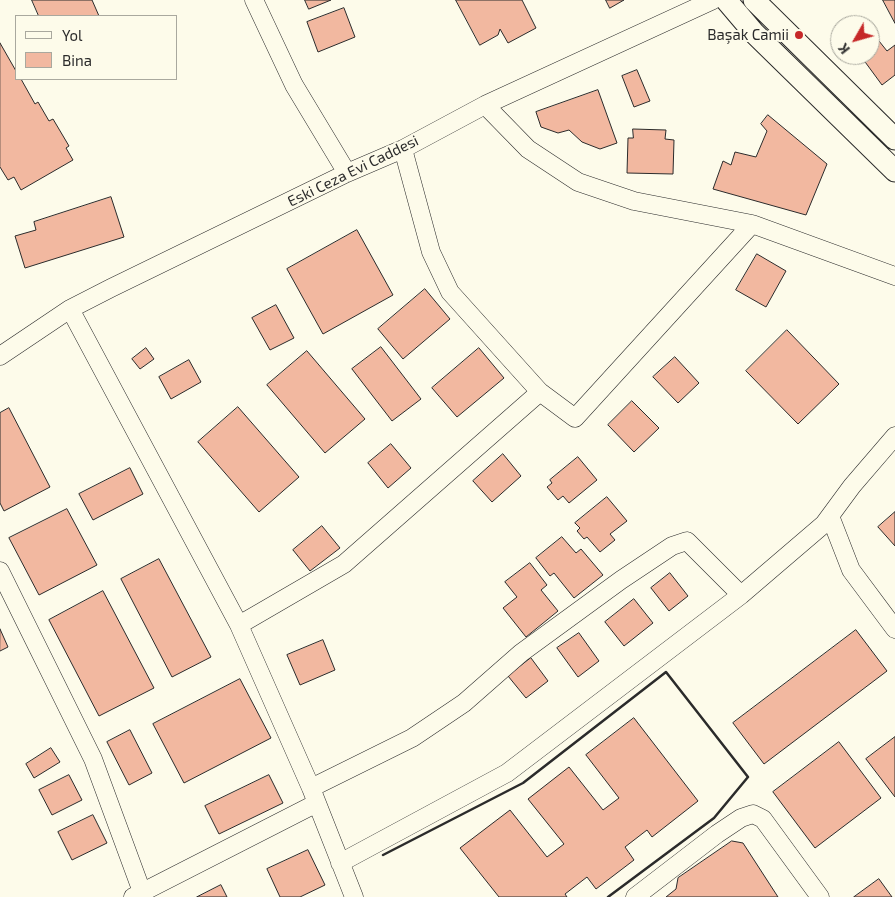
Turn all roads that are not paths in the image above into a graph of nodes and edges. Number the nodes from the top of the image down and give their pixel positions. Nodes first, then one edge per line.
1 (254, 0) edge
2 (713, 0) edge
3 (726, 0) edge
4 (754, 0) edge
5 (485, 105) junction
6 (895, 139) edge
7 (403, 149) junction
8 (895, 171) edge
9 (347, 174) junction
10 (752, 224) junction
11 (895, 276) edge
12 (70, 309) junction
13 (0, 356) edge
14 (540, 392) junction
15 (895, 436) edge
16 (830, 516) junction
17 (0, 571) edge
18 (741, 595) junction
19 (239, 625) junction
20 (895, 629) edge
21 (314, 796) junction
22 (340, 863) junction
23 (137, 895) edge
24 (354, 897) edge
25 (634, 897) edge
26 (820, 897) edge

1 - 9 street
2 - 5 street, Eski Ceza Evi Caddesi
3 - 8 street
4 - 6 street
5 - 7 street, Eski Ceza Evi Caddesi
5 - 10 street
7 - 9 street, Eski Ceza Evi Caddesi
7 - 14 street
9 - 12 street, Eski Ceza Evi Caddesi
10 - 11 street
10 - 14 street
12 - 13 street, Eski Ceza Evi Caddesi
12 - 19 street
14 - 19 street
15 - 16 street
16 - 18 street
16 - 20 street
17 - 23 street
18 - 21 street
18 - 22 street
19 - 21 street
21 - 22 street
21 - 23 street
22 - 24 street
25 - 26 street

